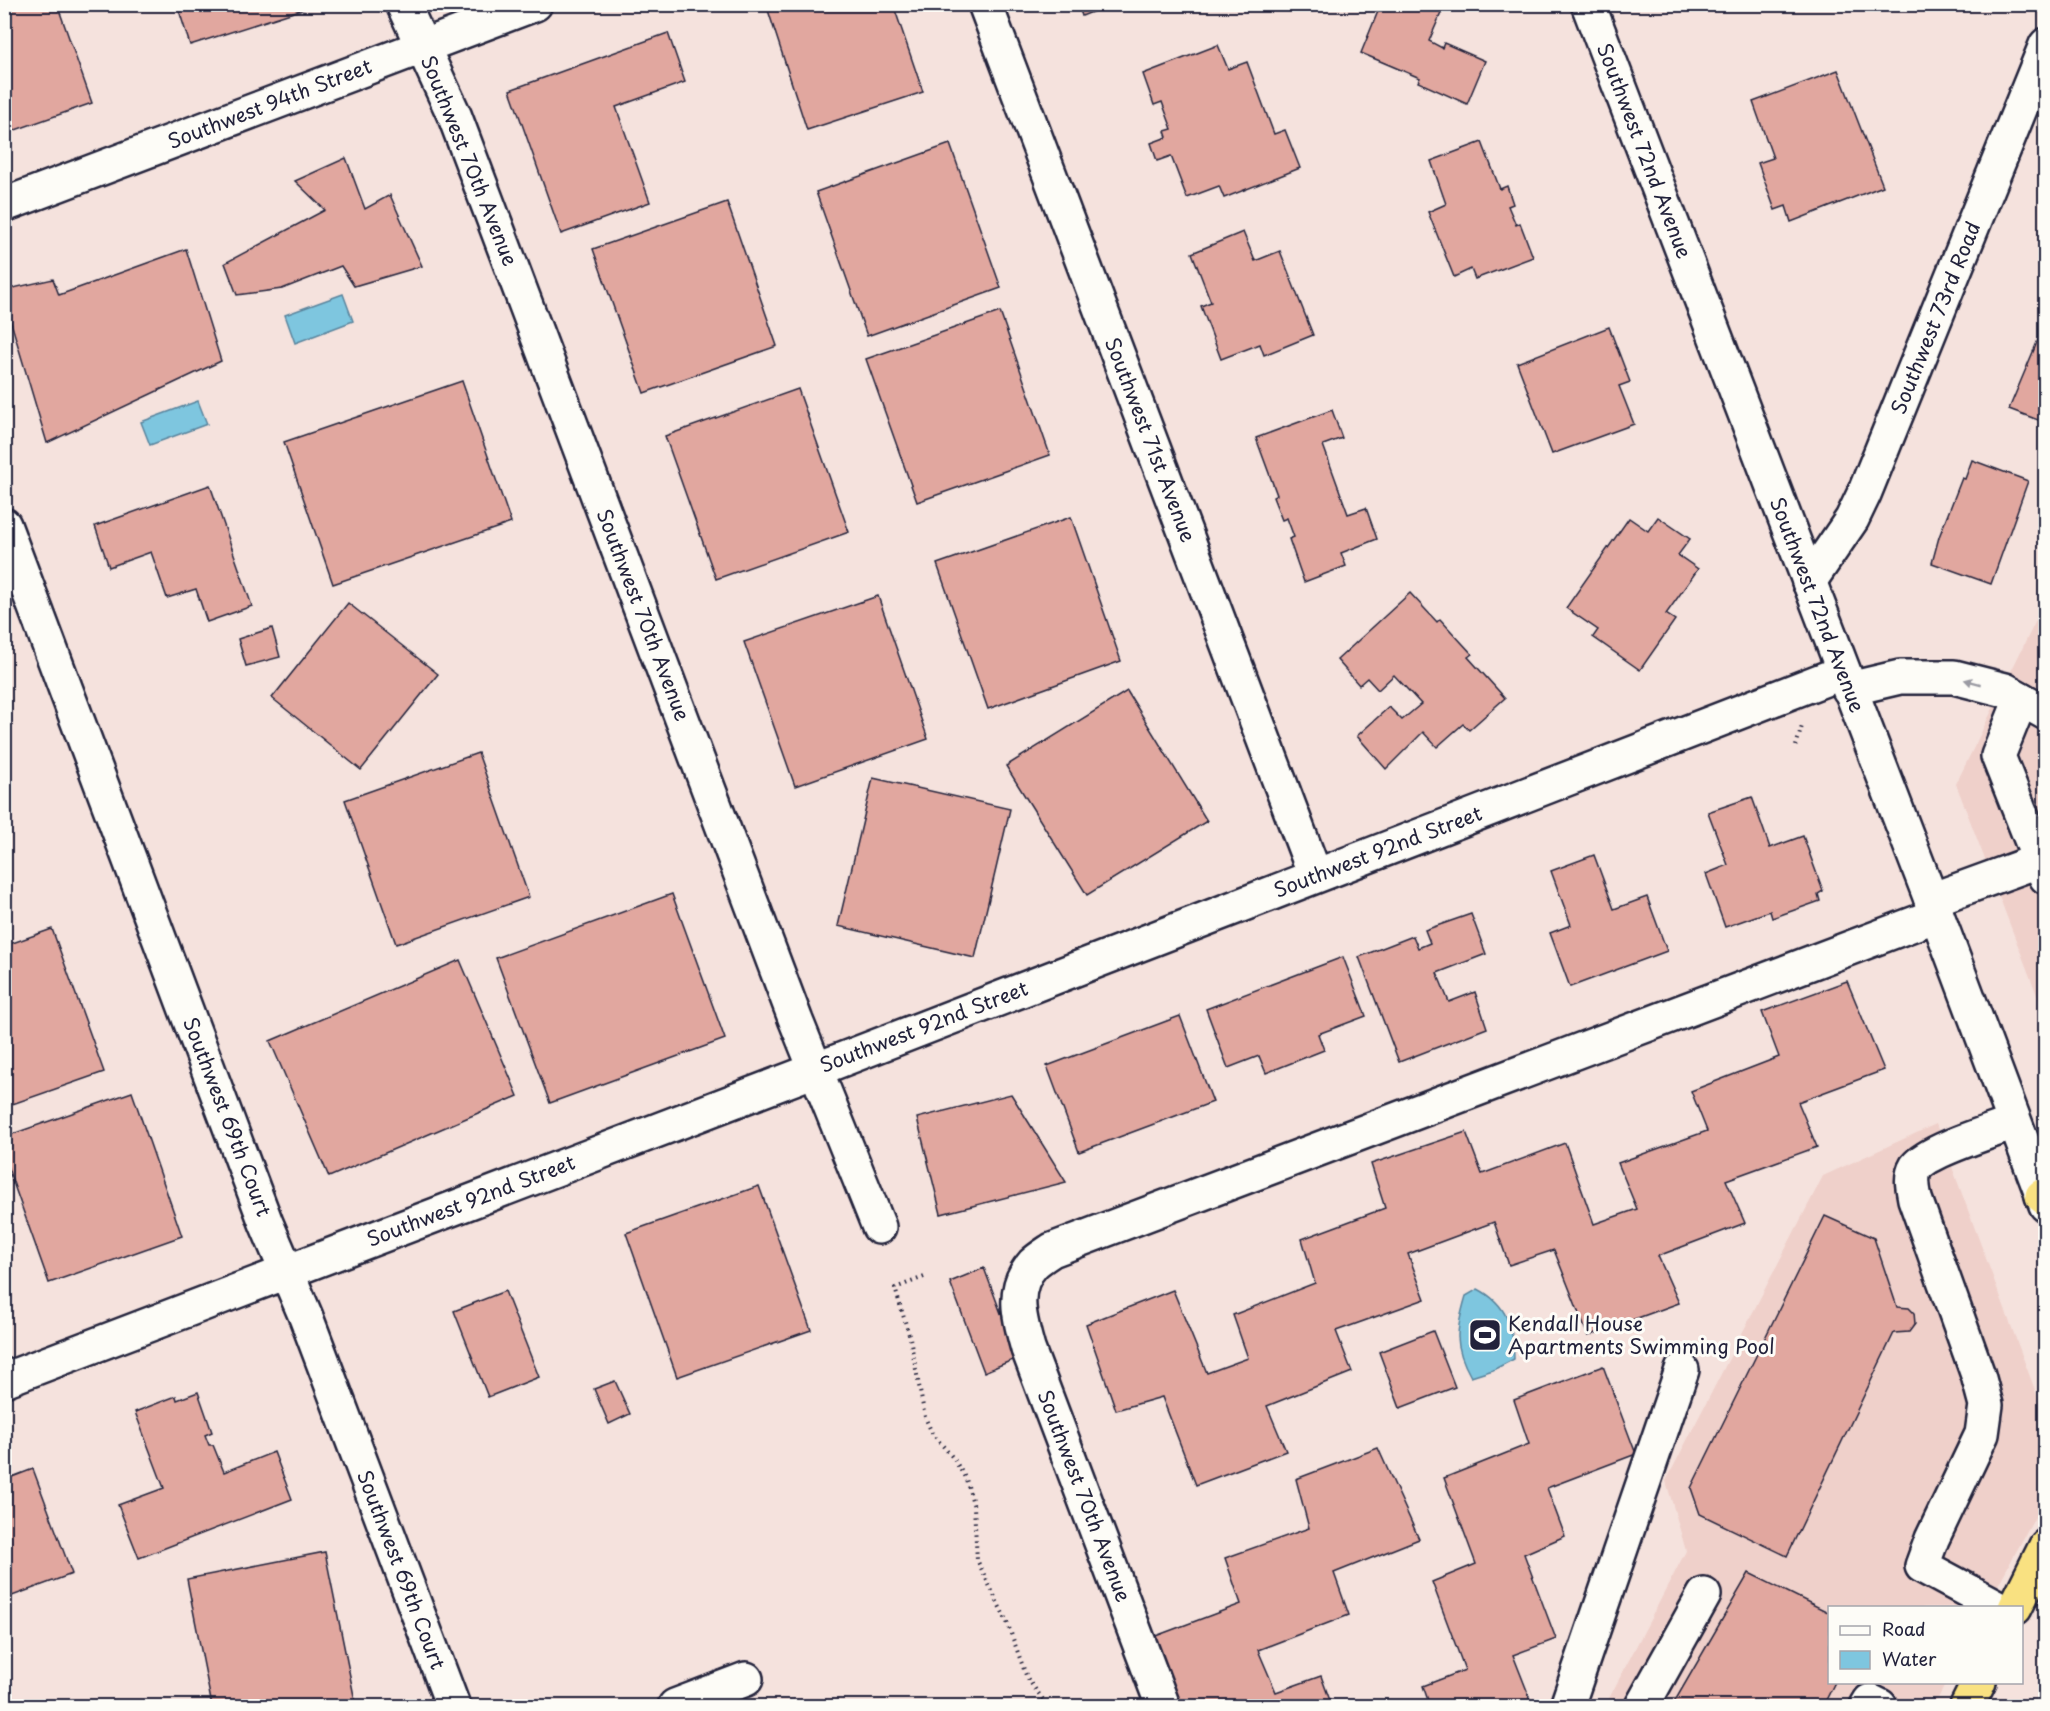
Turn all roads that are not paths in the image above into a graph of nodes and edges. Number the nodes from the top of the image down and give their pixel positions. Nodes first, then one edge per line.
1 (403, 4) edge
2 (535, 4) edge
3 (985, 4) edge
4 (1588, 4) edge
5 (2046, 45) edge
6 (423, 46) junction
7 (4, 205) edge
8 (4, 525) edge
9 (1809, 582) junction
10 (1846, 680) junction
11 (2033, 706) edge
12 (2042, 869) edge
13 (1315, 875) junction
14 (1934, 908) junction
15 (815, 1070) junction
16 (2014, 1122) junction
17 (2044, 1200) edge
18 (879, 1227) dead end
19 (287, 1271) junction
20 (1682, 1370) dead end
21 (4, 1380) edge
22 (2046, 1546) edge
23 (1704, 1595) dead end
24 (1996, 1606) edge
25 (2016, 1606) edge
26 (746, 1679) dead end
27 (1978, 1684) edge
28 (453, 1707) edge
29 (675, 1707) edge
30 (1163, 1707) edge
31 (1567, 1707) edge
32 (1642, 1707) edge
33 (1867, 1707) edge
34 (1880, 1707) edge
35 (1967, 1707) edge

1 - 6 street, Southwest 70th Avenue
2 - 6 street, Southwest 94th Street
3 - 13 street, Southwest 71st Avenue
4 - 9 street, Southwest 72nd Avenue
5 - 9 street, Southwest 73rd Road
6 - 7 street, Southwest 94th Street
6 - 15 street, Southwest 70th Avenue
8 - 19 street, Southwest 69th Court
9 - 10 street, Southwest 72nd Avenue
11 -> 10 street, Southwest 92nd Street
10 - 13 street, Southwest 92nd Street
10 - 14 street, Southwest 72nd Avenue
11 - 12 street
12 - 14 street
13 - 15 street, Southwest 92nd Street
14 - 16 street, Southwest 72nd Avenue
14 - 30 street, Southwest 70th Avenue
15 - 18 street, Southwest 70th Avenue
15 - 19 street, Southwest 92nd Street
16 - 17 street, Southwest 72nd Avenue
16 - 24 street
19 - 21 street, Southwest 92nd Street
19 - 28 street, Southwest 69th Court
20 - 31 street
22 - 25 highway
23 - 32 street
26 - 29 street
27 - 35 highway
33 - 34 street

